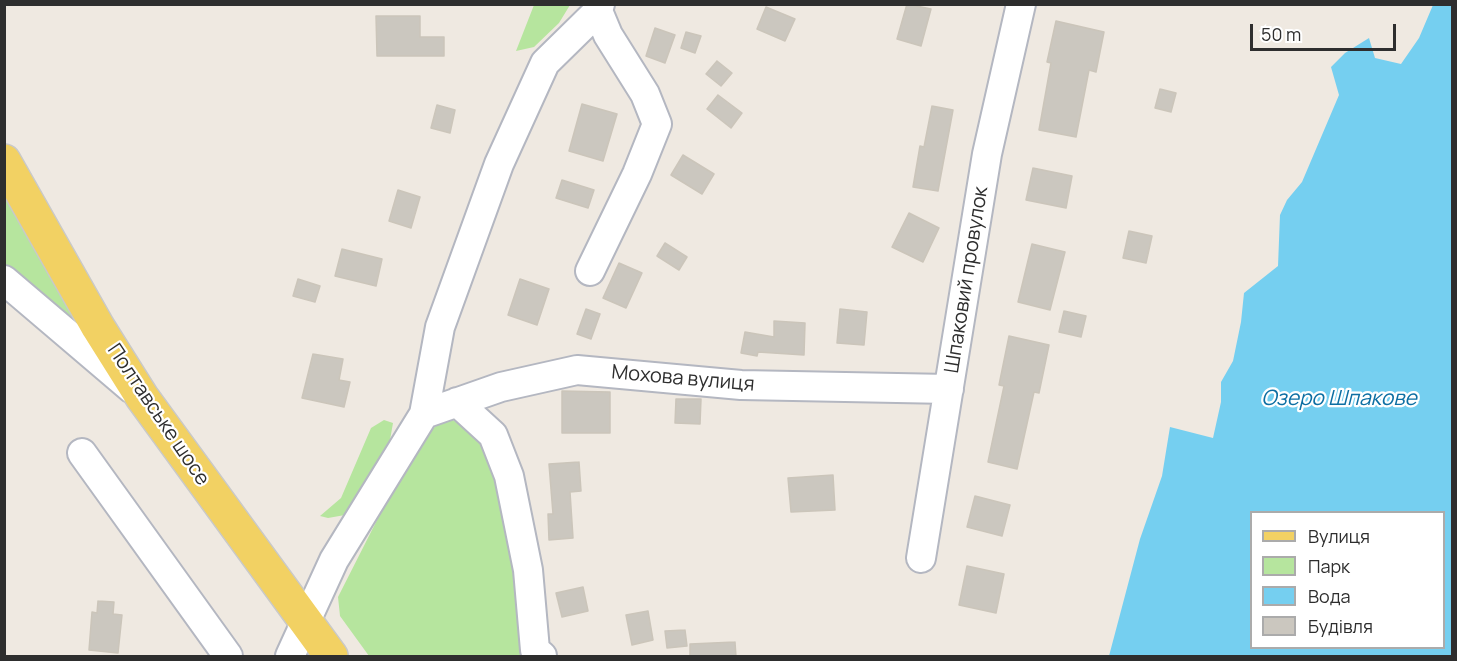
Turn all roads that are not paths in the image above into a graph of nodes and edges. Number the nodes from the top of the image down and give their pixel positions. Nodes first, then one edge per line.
1 (1021, 4) edge
2 (599, 8) edge
3 (4, 161) edge
4 (590, 271) dead end
5 (4, 280) edge
6 (949, 389) junction
7 (142, 397) junction
8 (457, 402) junction
9 (424, 414) junction
10 (82, 453) dead end
11 (921, 558) dead end
12 (306, 625) junction
13 (228, 657) edge
14 (290, 657) edge
15 (331, 657) edge
16 (542, 657) edge

1 - 6 street, Шпаковий провулок
2 - 4 street
2 - 9 street
3 - 7 main road, Полтавське шосе
5 - 7 street
6 - 8 street, Мохова вулиця
6 - 11 street, Шпаковий провулок
7 - 12 main road, Полтавське шосе
8 - 9 street, Мохова вулиця
8 - 16 street
9 - 12 street
10 - 13 street
12 - 14 street
12 - 15 main road, Полтавське шосе

